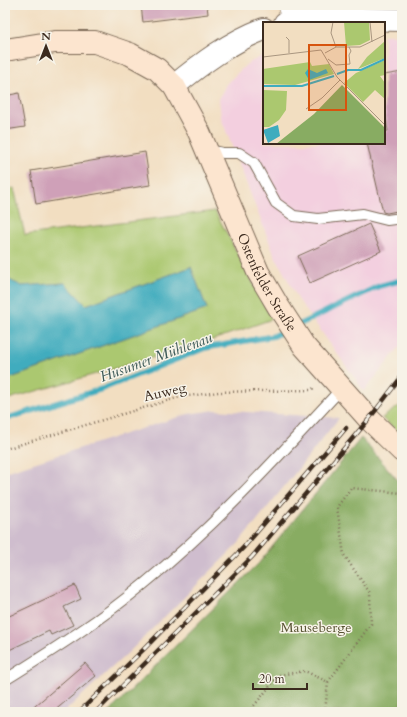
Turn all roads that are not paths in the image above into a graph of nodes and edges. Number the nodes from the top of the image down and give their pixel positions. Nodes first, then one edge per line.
1 (289, 16) edge
2 (402, 20) edge
3 (263, 29) edge
4 (5, 50) edge
5 (174, 86) junction
6 (206, 149) junction
7 (402, 218) edge
8 (341, 389) junction
9 (402, 451) edge
10 (5, 680) edge

1 - 2 street
3 - 5 street
4 - 5 main road, Ostenfelder Straße
5 - 6 main road, Ostenfelder Straße
6 - 7 lane
6 - 8 main road, Ostenfelder Straße
8 - 9 main road, Ostenfelder Straße
8 - 10 lane

